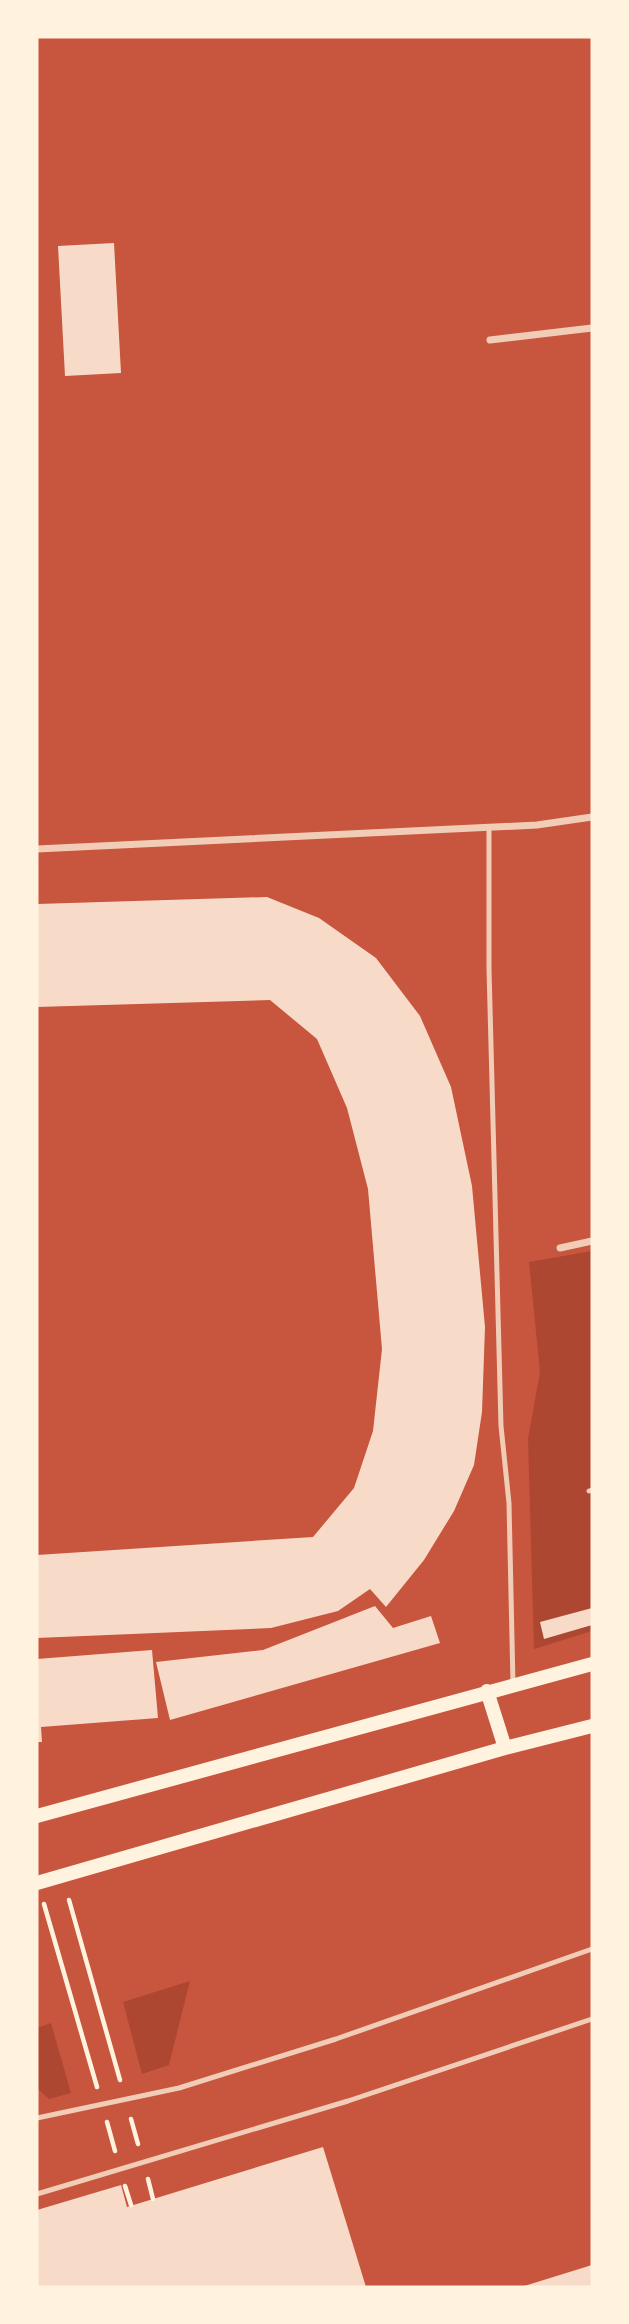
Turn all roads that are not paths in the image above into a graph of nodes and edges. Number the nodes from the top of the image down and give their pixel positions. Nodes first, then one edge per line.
1 (592, 328) edge
2 (490, 340) dead end
3 (592, 817) edge
4 (489, 827) junction
5 (37, 849) edge
6 (592, 1241) edge
7 (560, 1248) dead end
8 (592, 1664) edge
9 (513, 1684) junction
10 (487, 1691) junction
11 (592, 1726) edge
12 (505, 1748) junction
13 (37, 1816) edge
14 (38, 1883) edge
15 (592, 1950) edge
16 (592, 2019) edge
17 (37, 2118) edge
18 (37, 2194) edge

1 - 2 street
3 - 4 street
4 - 5 street
4 - 9 lane
6 - 7 street
8 - 9 main road
9 - 10 main road
10 - 12 main road
10 - 13 main road
11 - 12 main road
12 - 14 main road
15 - 17 lane
16 - 18 lane

